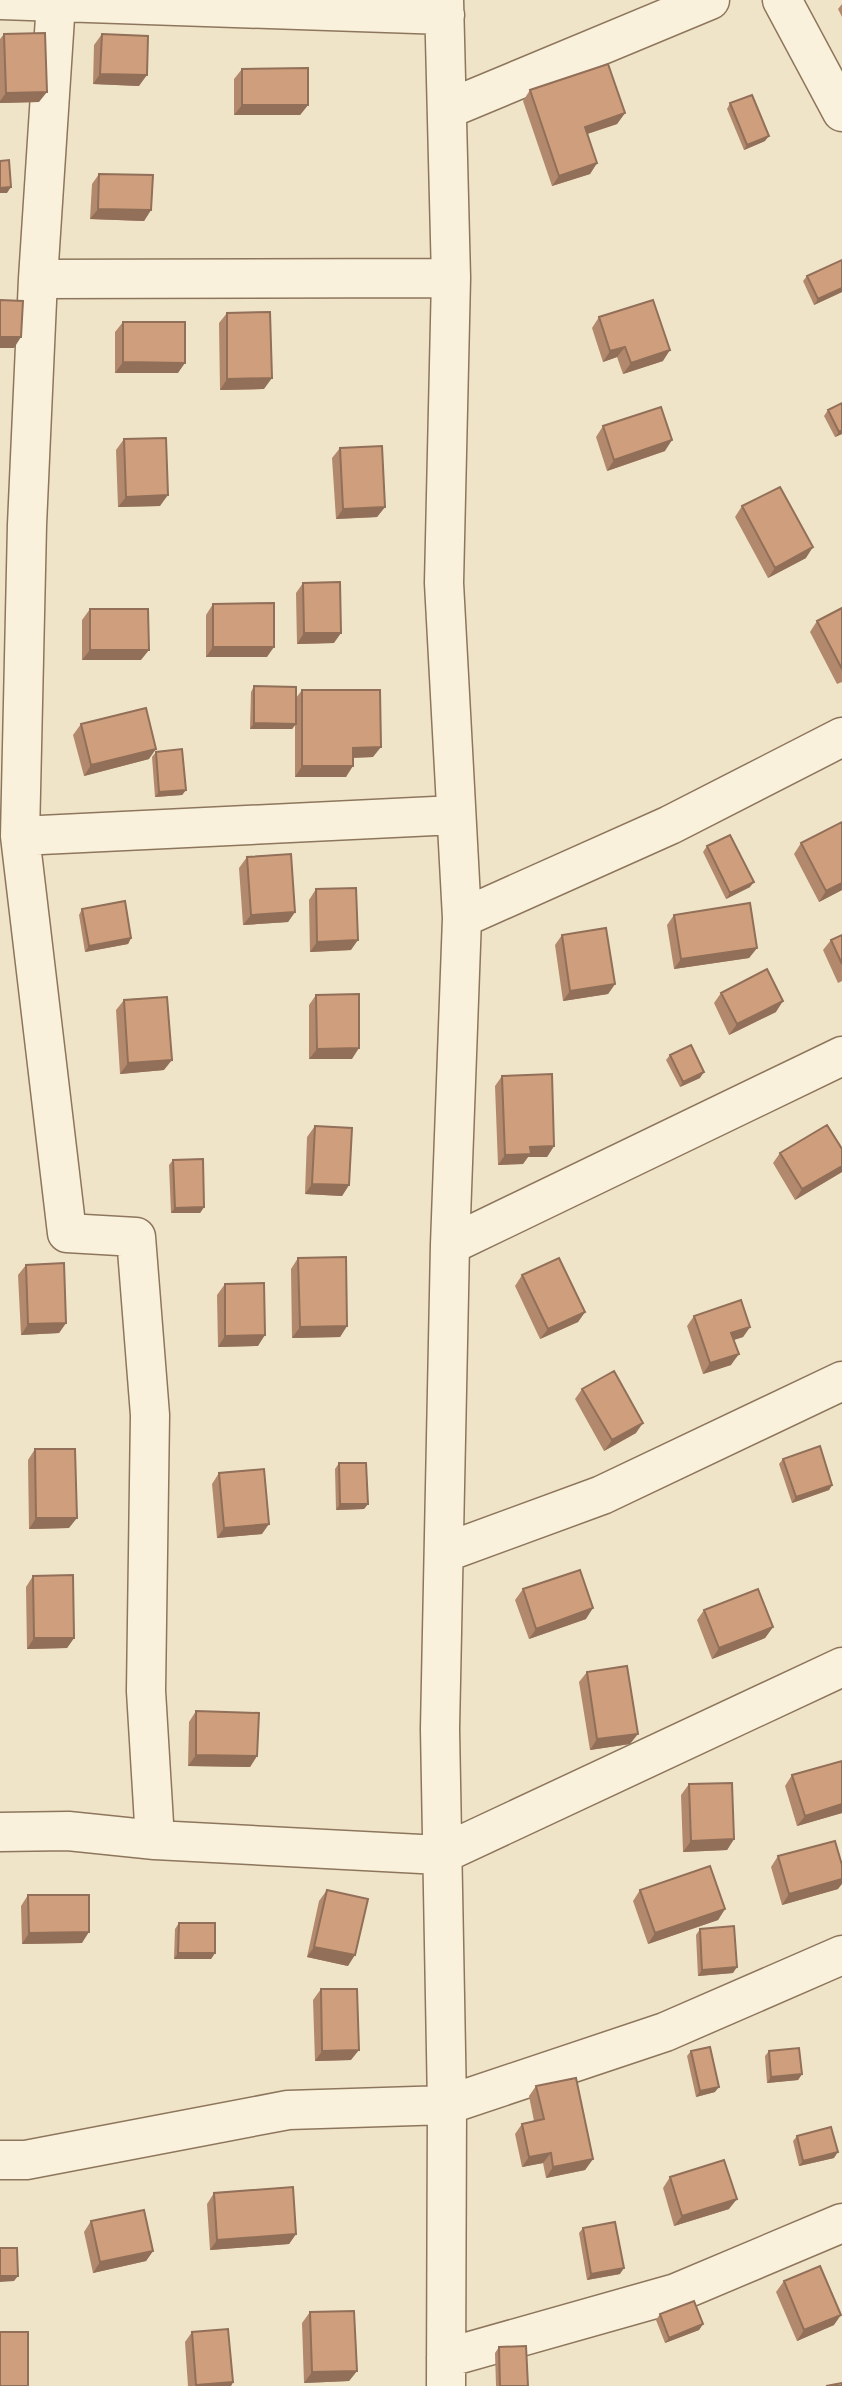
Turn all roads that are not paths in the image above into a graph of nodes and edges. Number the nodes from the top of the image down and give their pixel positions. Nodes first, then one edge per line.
1 (0, 0) edge
2 (710, 0) edge
3 (782, 0) edge
4 (56, 2) junction
5 (444, 7) edge
6 (448, 109) junction
7 (842, 112) edge
8 (451, 278) junction
9 (38, 279) junction
10 (842, 737) edge
11 (455, 815) junction
12 (20, 836) junction
13 (462, 918) junction
14 (842, 1056) edge
15 (450, 1245) junction
16 (842, 1381) edge
17 (444, 1553) junction
18 (842, 1667) edge
19 (0, 1832) edge
20 (155, 1840) junction
21 (440, 1855) junction
22 (842, 1955) edge
23 (447, 2105) junction
24 (0, 2160) edge
25 (842, 2223) edge
26 (446, 2372) edge

1 - 4 street
2 - 6 street
3 - 7 street
4 - 5 street
4 - 9 street
5 - 6 street
6 - 8 street
8 - 9 street
8 - 11 street
9 - 12 street
10 - 13 street
11 - 12 street
11 - 13 street
12 - 20 street
13 - 15 street
14 - 15 street
15 - 17 street
16 - 17 street
17 - 21 street
18 - 21 street
19 - 20 street
20 - 21 street
21 - 23 street
22 - 23 street
23 - 24 street
23 - 26 street
25 - 26 street

